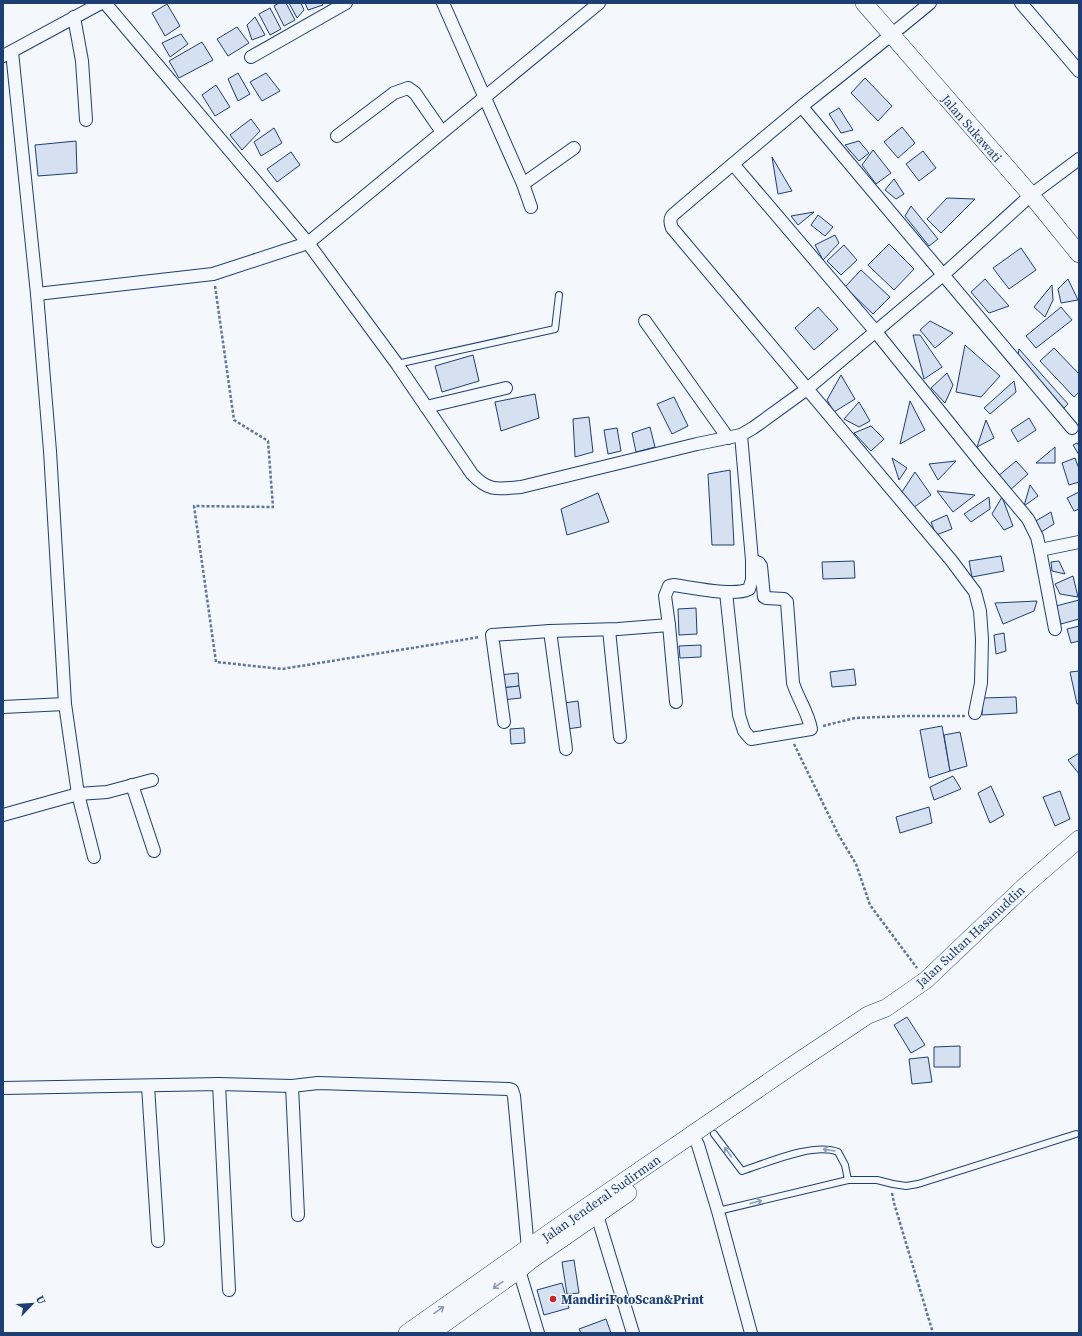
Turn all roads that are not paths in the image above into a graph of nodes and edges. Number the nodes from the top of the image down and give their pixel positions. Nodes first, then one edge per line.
1 (101, 3) edge
2 (105, 3) edge
3 (346, 3) edge
4 (443, 3) edge
5 (599, 3) edge
6 (864, 3) edge
7 (930, 3) edge
8 (1021, 3) edge
9 (74, 18) junction
10 (891, 36) junction
11 (8, 54) edge
12 (251, 57) dead end
13 (1079, 71) edge
14 (485, 98) junction
15 (802, 106) junction
16 (86, 120) dead end
17 (442, 132) junction
18 (337, 136) dead end
19 (574, 148) dead end
20 (1079, 159) edge
21 (733, 164) junction
22 (523, 184) junction
23 (1031, 195) junction
24 (531, 207) dead end
25 (308, 242) junction
26 (1079, 254) edge
27 (943, 275) junction
28 (36, 294) junction
29 (559, 295) dead end
30 (645, 321) dead end
31 (876, 332) junction
32 (397, 364) junction
33 (506, 388) dead end
34 (807, 389) junction
35 (426, 407) junction
36 (1072, 428) dead end
37 (741, 435) junction
38 (728, 438) junction
39 (1079, 542) edge
40 (1040, 550) junction
41 (752, 560) junction
42 (726, 592) junction
43 (669, 625) junction
44 (1055, 629) dead end
45 (609, 630) junction
46 (550, 631) junction
47 (676, 702) dead end
48 (65, 704) junction
49 (3, 707) edge
50 (975, 713) road end
51 (504, 722) dead end
52 (620, 737) dead end
53 (566, 749) dead end
54 (152, 780) dead end
55 (132, 785) junction
56 (78, 794) junction
57 (3, 815) edge
58 (1079, 840) edge
59 (154, 850) dead end
60 (94, 857) dead end
61 (886, 1008) junction
62 (796, 1063) joint
63 (219, 1084) junction
64 (148, 1086) junction
65 (292, 1086) junction
66 (3, 1088) edge
67 (714, 1134) junction
68 (1076, 1134) dead end
69 (695, 1140) junction
70 (848, 1180) junction
71 (718, 1211) junction
72 (298, 1215) dead end
73 (597, 1215) junction
74 (158, 1241) dead end
75 (526, 1260) junction
76 (229, 1290) dead end
77 (407, 1333) edge
78 (431, 1333) edge
79 (538, 1333) edge
80 (633, 1333) edge
81 (752, 1333) edge

1 - 9 street
2 - 25 street
3 - 12 street
4 - 14 street
5 - 14 street
6 - 10 main road, Jalan Sukawati
7 - 10 street
8 - 13 street
9 - 11 street
9 - 16 street
10 - 15 street
10 - 23 main road, Jalan Sukawati
11 - 28 street
14 - 17 street
14 - 22 street
15 - 21 street
15 - 27 street
17 - 18 street
17 - 25 street
19 - 22 street
20 - 23 street
21 - 31 street
21 - 34 street
22 - 24 street
23 - 26 main road, Jalan Sukawati
23 - 27 street
25 - 28 street
25 - 32 street
27 - 31 street
27 - 36 street
28 - 48 street
29 - 32 lane
30 - 38 street
31 - 34 street
31 - 40 street
32 - 35 street
33 - 35 street
34 - 37 street
34 - 50 street
35 - 38 street
37 - 38 street
37 - 41 street
39 - 40 street
40 - 44 street
41 - 42 street
41 - 42 street
42 - 43 street
43 - 45 street
43 - 47 street
45 - 46 street
45 - 52 street
46 - 51 street
46 - 53 street
48 - 49 street
48 - 56 street
54 - 55 street
55 - 56 street
55 - 59 street
56 - 57 street
56 - 60 street
58 - 61 main road, Jalan Sultan Hasanuddin
61 - 62 main road, Jalan Sultan Hasanuddin
61 - 67 main road
62 - 69 main road, Jalan Jenderal Sudirman
63 - 64 street
63 - 65 street
63 - 76 street
64 - 66 street
64 - 74 street
65 - 72 street
65 - 75 street
67 - 69 main road
70 -> 67 lane
68 - 70 lane
69 - 71 street
69 - 73 main road
69 - 75 main road, Jalan Jenderal Sudirman
71 -> 70 lane
71 - 81 street
73 - 75 main road
73 - 80 street
77 -> 75 main road, Jalan Jenderal Sudirman
75 -> 78 main road
75 - 79 street

